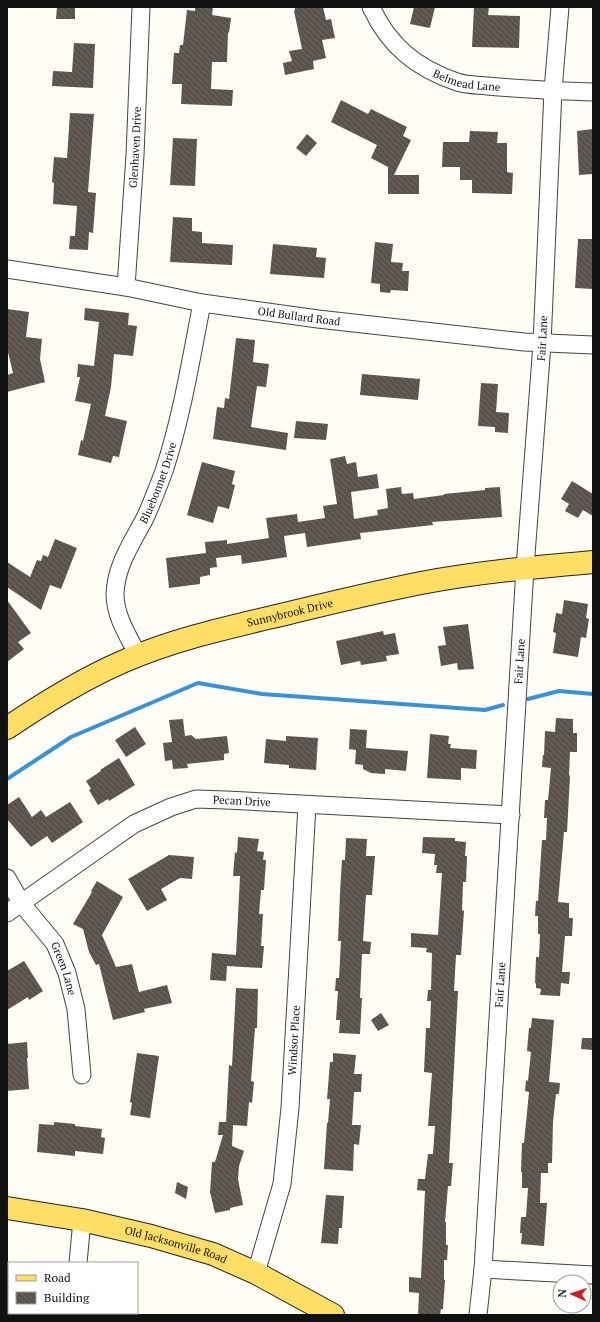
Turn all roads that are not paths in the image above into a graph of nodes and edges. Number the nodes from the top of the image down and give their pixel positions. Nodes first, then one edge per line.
1 (141, 7) edge
2 (371, 7) edge
3 (560, 7) edge
4 (553, 90) junction
5 (593, 92) edge
6 (7, 270) edge
7 (126, 287) junction
8 (202, 302) junction
9 (542, 344) junction
10 (593, 345) edge
11 (593, 562) edge
12 (525, 568) junction
13 (138, 655) junction
14 (7, 728) edge
15 (307, 804) junction
16 (511, 815) junction
17 (7, 878) edge
18 (22, 904) junction
19 (7, 913) edge
20 (82, 1075) dead end
21 (7, 1208) edge
22 (82, 1220) junction
23 (78, 1262) edge
24 (483, 1270) junction
25 (256, 1273) junction
26 (593, 1275) edge
27 (333, 1315) edge
28 (478, 1315) edge

1 - 7 street, Glenhaven Drive
2 - 4 street, Belmead Lane
3 - 4 street, Fair Lane
4 - 5 street, Belmead Lane
4 - 9 street, Fair Lane
6 - 7 street, Old Bullard Road
7 - 8 street, Old Bullard Road
8 - 9 street, Old Bullard Road
8 - 13 street, Bluebonnet Drive
9 - 10 street, Old Bullard Road
9 - 12 street, Fair Lane
11 - 12 main road, Sunnybrook Drive
12 - 13 main road, Sunnybrook Drive
12 - 16 street, Fair Lane
13 - 14 main road, Sunnybrook Drive
15 - 16 street, Pecan Drive
15 - 18 street, Pecan Drive
15 - 25 street, Windsor Place
16 - 24 street, Fair Lane
17 - 18 street, Green Lane
18 - 19 street, Pecan Drive
18 - 20 street, Green Lane
21 - 22 main road, Old Jacksonville Road
22 - 23 street
22 - 25 main road, Old Jacksonville Road
24 - 26 street
24 - 28 street, Fair Lane
25 - 27 main road, Old Jacksonville Road

